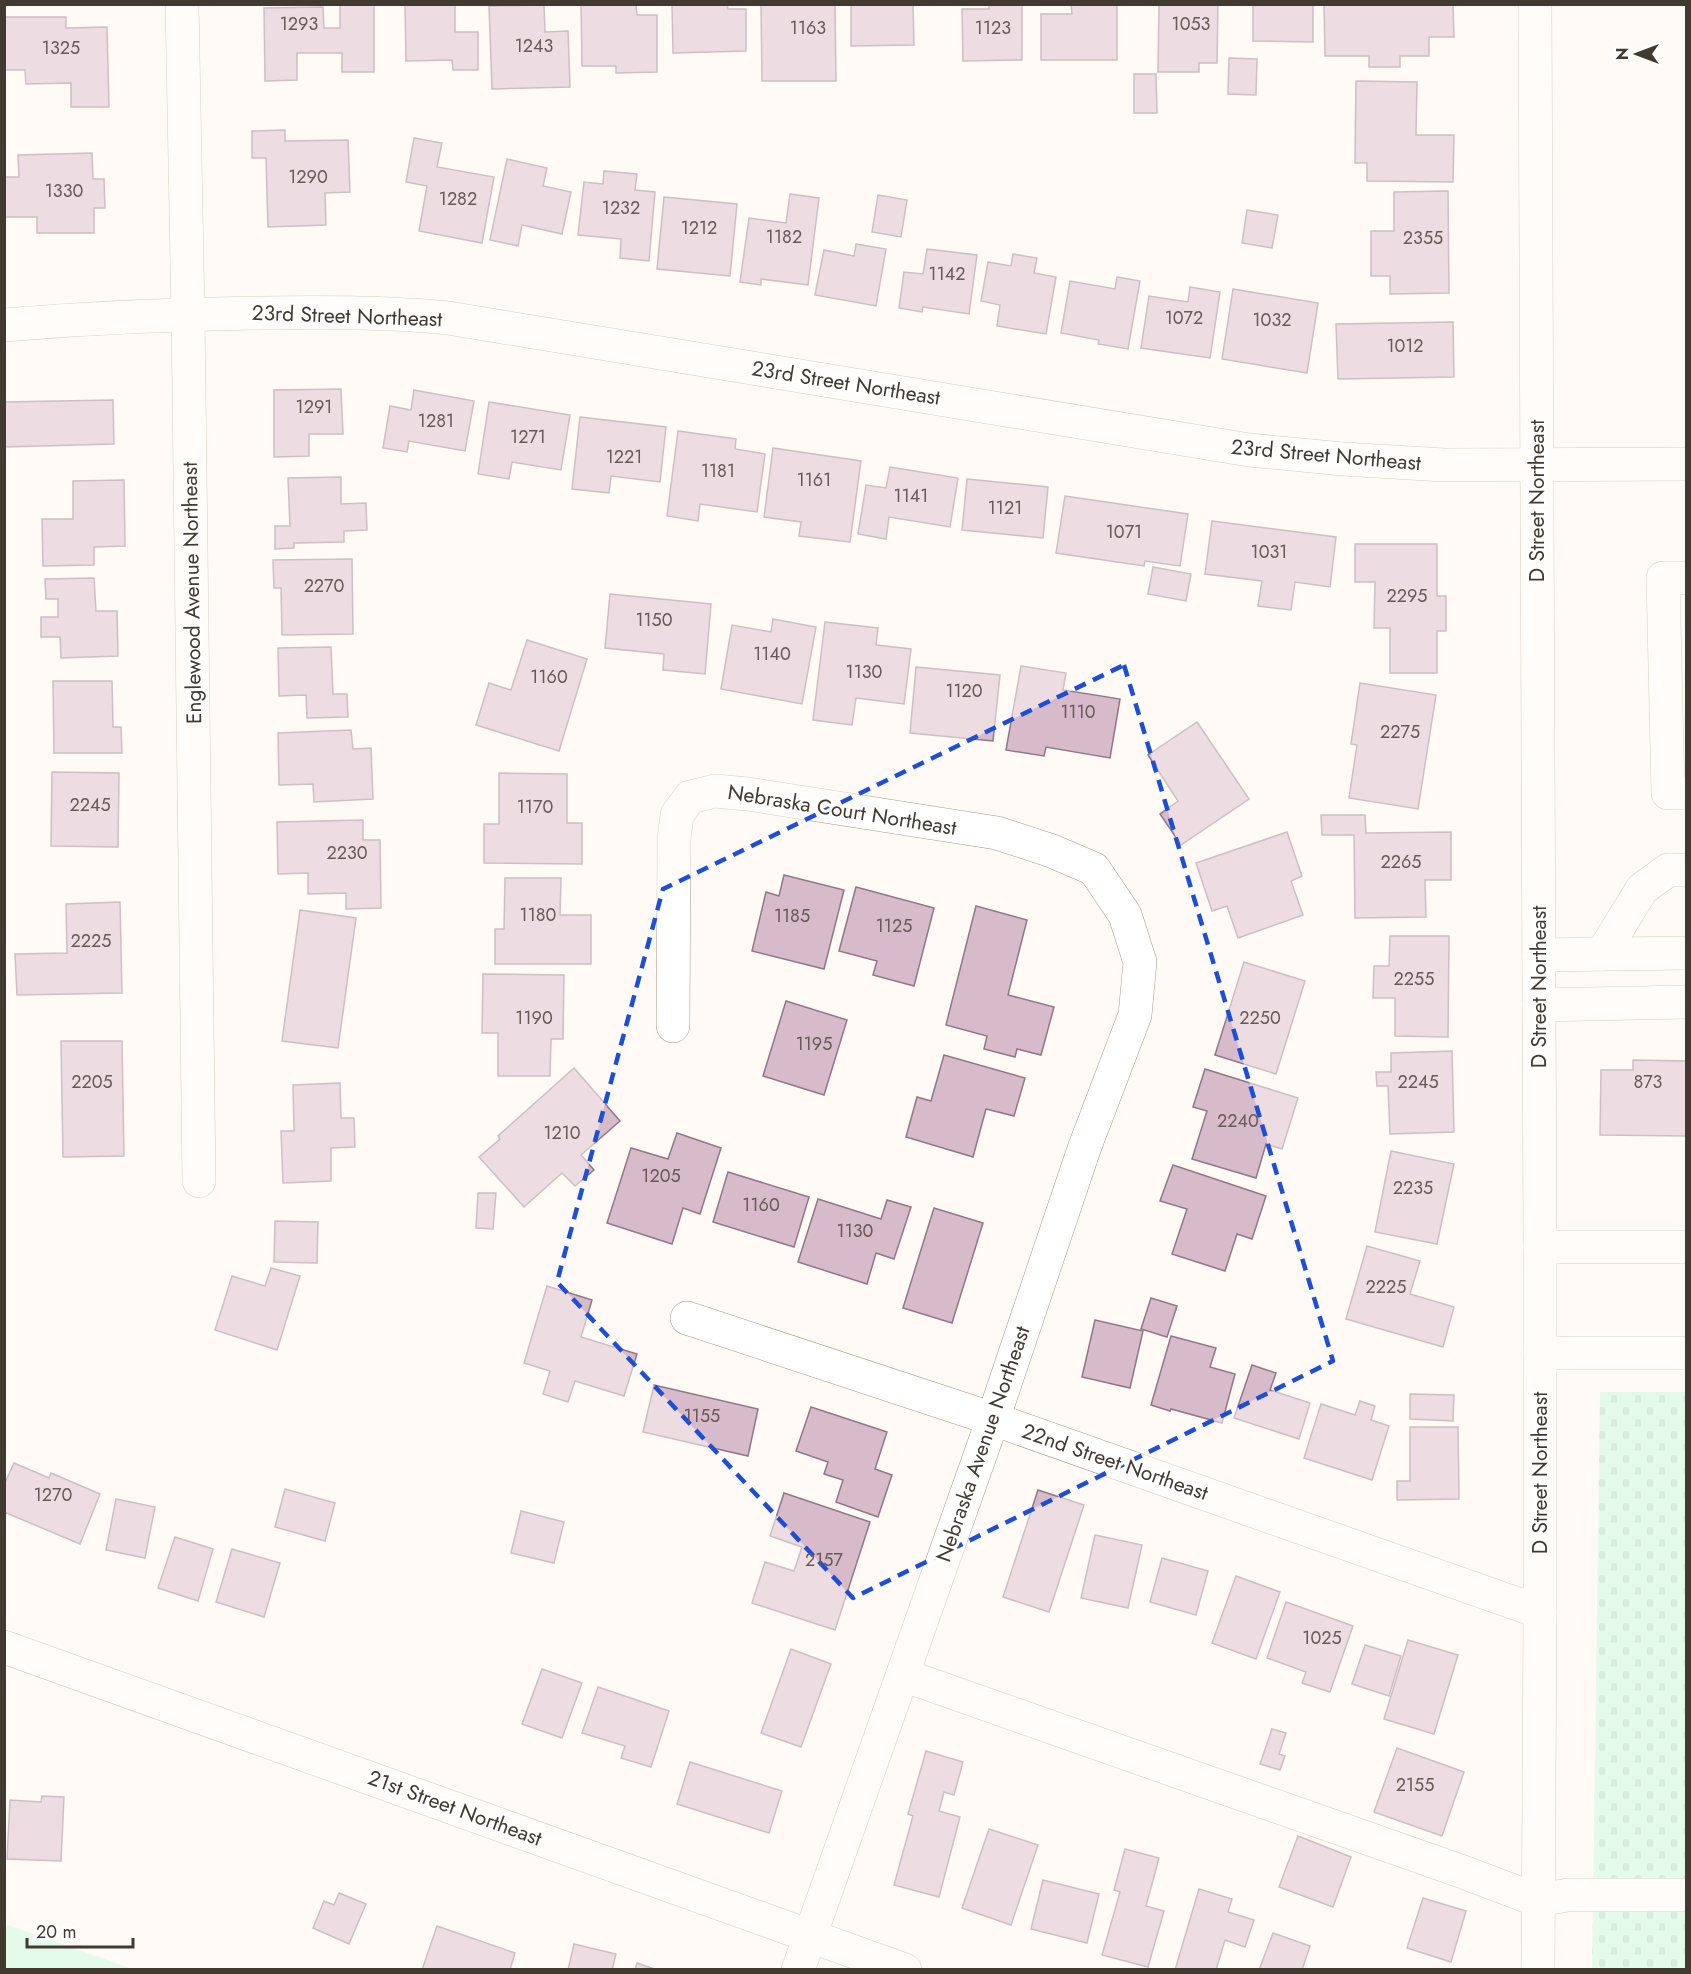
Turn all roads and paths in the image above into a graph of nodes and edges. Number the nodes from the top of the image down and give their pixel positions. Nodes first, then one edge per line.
1 (182, 4) edge
2 (1534, 4) edge
3 (188, 314) junction
4 (4, 324) edge
5 (1686, 464) edge
6 (1538, 465) junction
7 (1686, 578) edge
8 (1686, 793) edge
9 (1686, 870) edge
10 (1125, 915) joint
11 (1686, 953) edge
12 (1602, 954) junction
13 (1539, 955) junction
14 (1686, 1002) edge
15 (1539, 1005) junction
16 (673, 1026) dead end
17 (199, 1181) dead end
18 (1540, 1247) junction
19 (1686, 1247) edge
20 (687, 1318) dead end
21 (1540, 1353) junction
22 (1686, 1353) edge
23 (993, 1419) junction
24 (1540, 1612) junction
25 (4, 1647) edge
26 (903, 1675) junction
27 (1686, 1895) edge
28 (1538, 1900) junction
29 (811, 1935) junction
30 (798, 1970) edge
31 (905, 1970) edge
32 (1538, 1970) edge

1 - 3 street, Englewood Avenue Northeast
2 - 6 street, D Street Northeast
3 - 4 street, 23rd Street Northeast
3 - 6 street, 23rd Street Northeast
3 - 17 street, Englewood Avenue Northeast
5 - 6 street, 23rd Street Northeast
6 - 13 street, D Street Northeast
7 - 8 street
9 - 12 street
10 - 16 street, Nebraska Court Northeast
10 - 23 street, Nebraska Avenue Northeast
11 - 12 street
12 - 13 street
13 - 15 street, D Street Northeast
14 - 15 street
15 - 18 street, D Street Northeast
18 - 19 street
18 - 21 street, D Street Northeast
20 - 23 street, 22nd Street Northeast
21 - 22 street
21 - 24 street, D Street Northeast
23 - 24 street, 22nd Street Northeast
23 - 26 street, Nebraska Avenue Northeast
24 - 28 street, D Street Northeast
25 - 29 street, 21st Street Northeast
26 - 28 street
26 - 29 street, Nebraska Avenue Northeast
27 - 28 street
28 - 32 street, D Street Northeast
29 - 30 street, Nebraska Avenue Northeast
29 - 31 street, 21st Street Northeast

